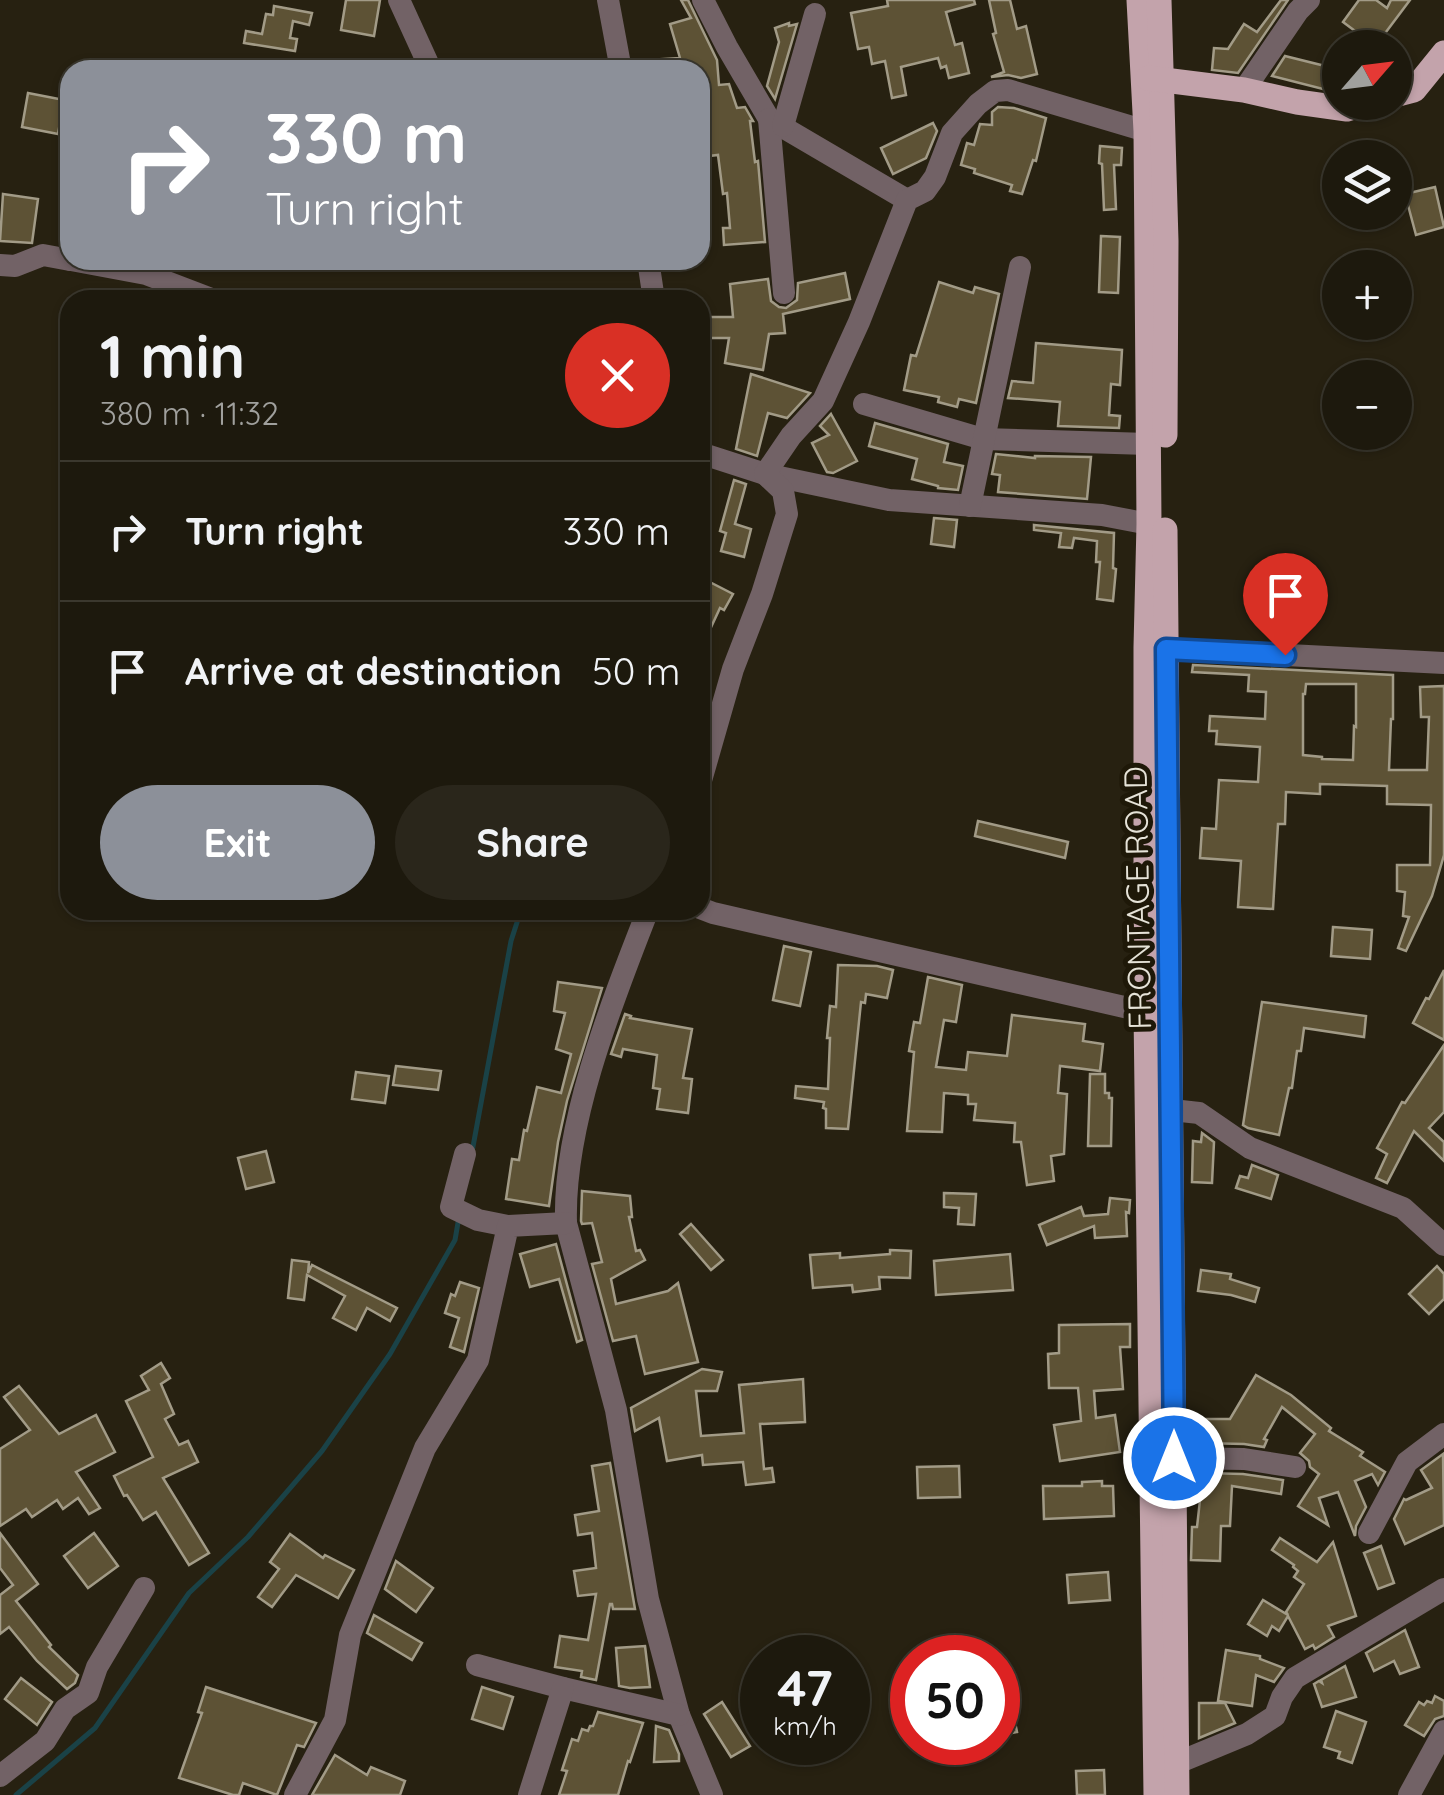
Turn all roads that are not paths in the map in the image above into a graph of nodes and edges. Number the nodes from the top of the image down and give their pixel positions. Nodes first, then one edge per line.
1 (398, 0) edge
2 (608, 0) edge
3 (703, 0) edge
4 (1139, 0) edge
5 (1159, 0) edge
6 (1309, 0) edge
7 (815, 14) dead end
8 (1444, 53) edge
9 (426, 60) edge
10 (619, 60) edge
11 (1154, 78) junction
12 (1244, 90) junction
13 (1412, 91) edge
14 (1322, 106) edge
15 (776, 123) junction
16 (1146, 130) junction
17 (907, 200) junction
18 (60, 258) edge
19 (0, 265) edge
20 (1020, 267) dead end
21 (124, 270) edge
22 (188, 290) edge
23 (784, 293) dead end
24 (864, 404) dead end
25 (984, 440) junction
26 (1148, 444) junction
27 (710, 456) edge
28 (765, 474) junction
29 (970, 506) junction
30 (1149, 524) junction
31 (1156, 648) junction
32 (1444, 663) edge
33 (710, 749) edge
34 (710, 912) edge
35 (644, 920) edge
36 (1146, 1012) junction
37 (1172, 1110) junction
38 (466, 1154) dead end
39 (566, 1223) junction
40 (508, 1226) junction
41 (1444, 1245) edge
42 (1444, 1434) edge
43 (1174, 1458) junction
44 (1295, 1467) dead end
45 (1369, 1533) dead end
46 (144, 1588) dead end
47 (1444, 1588) edge
48 (477, 1666) dead end
49 (563, 1688) junction
50 (679, 1715) junction
51 (1444, 1731) edge
52 (1166, 1764) junction
53 (0, 1776) edge
54 (295, 1795) edge
55 (530, 1795) edge
56 (712, 1795) edge
57 (1156, 1795) edge
58 (1177, 1795) edge
59 (1409, 1795) edge

1 - 9 street
2 - 10 street
3 - 15 street
4 - 11 main road
5 - 11 main road, FRONTAGE ROAD
6 - 12 street
7 - 15 street
8 - 13 main road
11 - 12 main road
11 - 16 main road
11 - 31 main road, FRONTAGE ROAD
12 - 14 main road
15 - 17 street
15 - 23 street
16 - 17 street
16 - 26 main road
17 - 28 street
18 - 19 street
20 - 25 street
21 - 22 street
24 - 25 street
25 - 26 street
25 - 29 street
26 - 30 main road
27 - 28 street
28 - 29 street
28 - 33 street
29 - 30 street
30 - 31 main road
31 - 32 street
31 - 36 main road
31 - 37 main road, FRONTAGE ROAD
34 - 36 street
35 - 39 street
36 - 52 main road
37 - 41 street
37 - 43 main road, FRONTAGE ROAD
38 - 40 street
39 - 40 street
39 - 50 street
40 - 54 street
42 - 45 street
43 - 44 street
43 - 52 main road, FRONTAGE ROAD
46 - 53 street
47 - 52 street
48 - 49 street
49 - 50 street
49 - 55 street
50 - 56 street
51 - 59 street
52 - 57 main road
52 - 58 main road, FRONTAGE ROAD

